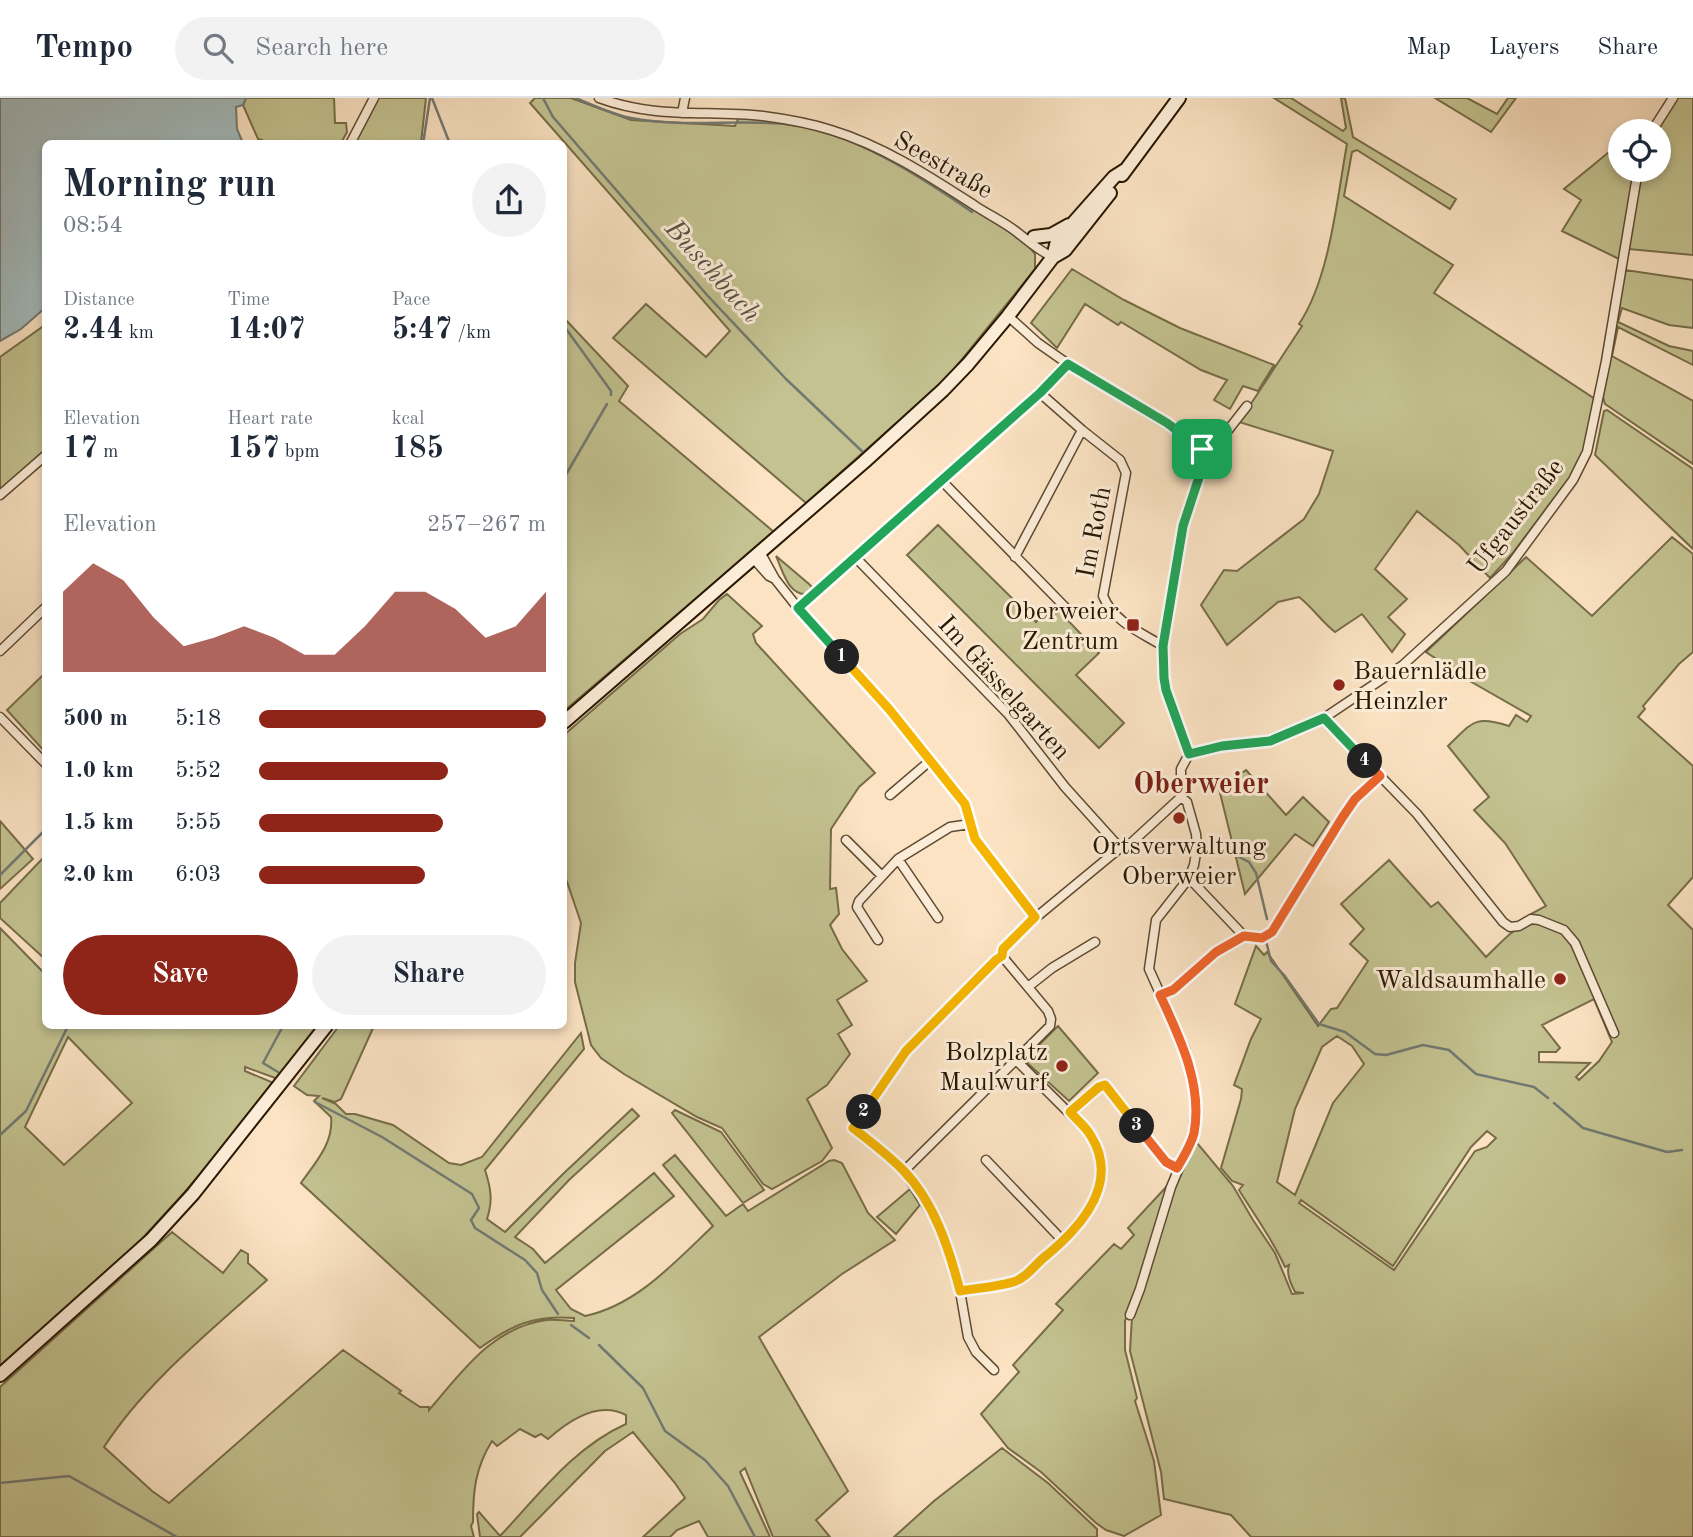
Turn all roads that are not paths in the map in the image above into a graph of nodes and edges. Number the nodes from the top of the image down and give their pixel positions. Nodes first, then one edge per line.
1 (374, 98) edge
2 (599, 98) edge
3 (685, 98) edge
4 (1180, 98) edge
5 (1672, 98) edge
6 (682, 113) junction
7 (1659, 119) edge
8 (352, 140) edge
9 (1125, 170) junction
10 (1636, 182) edge
11 (1075, 221) junction
12 (1019, 233) junction
13 (1034, 237) junction
14 (1053, 257) junction
15 (1008, 316) junction
16 (1068, 364) junction
17 (1040, 393) junction
18 (1247, 406) dead end
19 (1082, 430) junction
20 (1204, 454) junction
21 (42, 458) edge
22 (941, 481) junction
23 (0, 495) edge
24 (757, 555) junction
25 (855, 557) junction
26 (1015, 557) junction
27 (798, 608) junction
28 (1066, 608) dead end
29 (42, 611) edge
30 (1163, 646) junction
31 (0, 651) edge
32 (0, 717) edge
33 (1324, 718) junction
34 (567, 719) edge
35 (1189, 754) junction
36 (42, 760) edge
37 (931, 760) junction
38 (1380, 776) junction
39 (890, 795) dead end
40 (1181, 797) junction
41 (970, 824) junction
42 (846, 840) dead end
43 (1120, 848) junction
44 (898, 859) junction
45 (882, 876) junction
46 (1189, 878) junction
47 (1035, 917) junction
48 (939, 918) dead end
49 (1244, 936) junction
50 (878, 940) dead end
51 (1096, 942) dead end
52 (1002, 956) junction
53 (1028, 988) junction
54 (1160, 995) junction
55 (324, 1029) edge
56 (1614, 1033) dead end
57 (1016, 1060) junction
58 (1070, 1112) junction
59 (986, 1160) dead end
60 (1177, 1168) junction
61 (904, 1171) junction
62 (1063, 1241) junction
63 (960, 1291) junction
64 (1130, 1315) dead end
65 (994, 1370) dead end
66 (0, 1375) edge

1 - 8 street
2 - 6 street, Seestraße
3 - 6 street
4 - 9 main road
5 - 7 street
6 - 12 street, Seestraße
9 - 11 main road
9 - 14 main road
10 - 33 street, Ufgaustraße
11 - 13 main road
11 - 14 main road
12 - 13 street, Seestraße
12 - 14 street, Seestraße
13 - 14 street
14 - 15 main road
15 - 16 street
15 - 24 main road
16 - 17 street
16 - 20 street
17 - 19 street, Im Roth
17 - 22 street
18 - 20 street
19 - 26 street
19 - 30 street, Im Roth
20 - 30 street
21 - 23 street
22 - 25 street
22 - 26 street
24 - 27 street
24 - 34 main road
25 - 27 street
25 - 43 street, Im Gässelgarten
26 - 28 street
27 - 37 street
29 - 31 street
30 - 35 street
32 - 36 street
33 - 35 street, Ufgaustraße
33 - 38 street
35 - 40 street
37 - 39 street
37 - 41 street
38 - 49 street
38 - 56 street
40 - 43 street
40 - 46 street
41 - 44 street
41 - 47 street
42 - 45 street
43 - 47 street
44 - 45 street
44 - 48 street
45 - 50 street
46 - 49 street
46 - 54 street
47 - 52 street
49 - 54 street
51 - 53 street
52 - 53 street
52 - 61 street
53 - 57 street
54 - 60 street
55 - 66 main road
57 - 58 street
57 - 61 street
58 - 60 street
58 - 62 street
59 - 62 street
60 - 64 street
61 - 63 street
62 - 63 street
63 - 65 street

